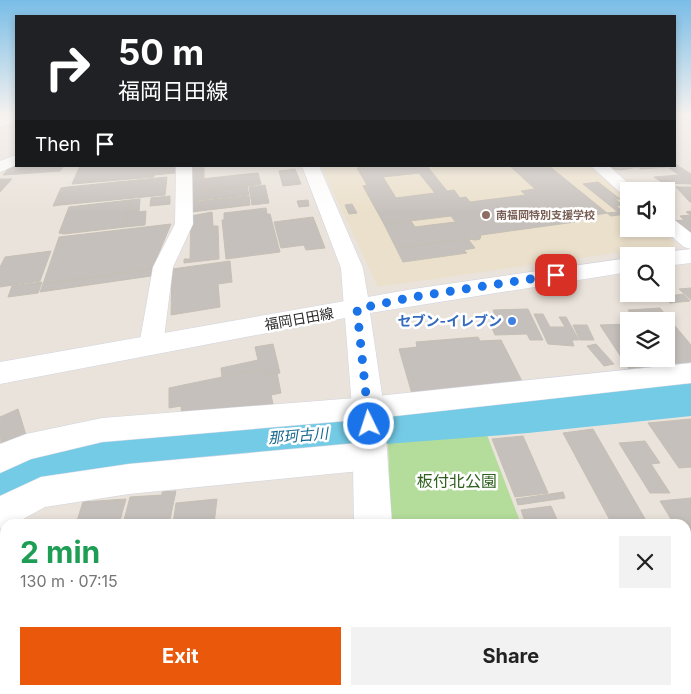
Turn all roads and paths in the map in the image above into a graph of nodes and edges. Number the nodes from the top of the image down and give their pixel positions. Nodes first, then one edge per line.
1 (15, 160) edge
2 (0, 167) edge
3 (184, 167) edge
4 (310, 167) edge
5 (600, 167) edge
6 (620, 184) edge
7 (675, 230) edge
8 (691, 243) edge
9 (691, 256) edge
10 (675, 258) edge
11 (620, 266) edge
12 (357, 309) junction
13 (151, 346) junction
14 (0, 373) edge
15 (691, 373) edge
16 (368, 408) junction
17 (370, 456) junction
18 (0, 459) edge
19 (0, 513) edge
20 (373, 519) edge

1 - 2 street
3 - 13 street
4 - 12 main road
5 - 6 street
7 - 8 street
9 - 10 main road
11 - 12 main road, 福岡日田線
12 - 13 main road, 福岡日田線
12 - 16 main road
13 - 14 main road, 福岡日田線
15 - 16 street
16 - 17 main road
16 - 18 street
17 - 19 street
17 - 20 main road

